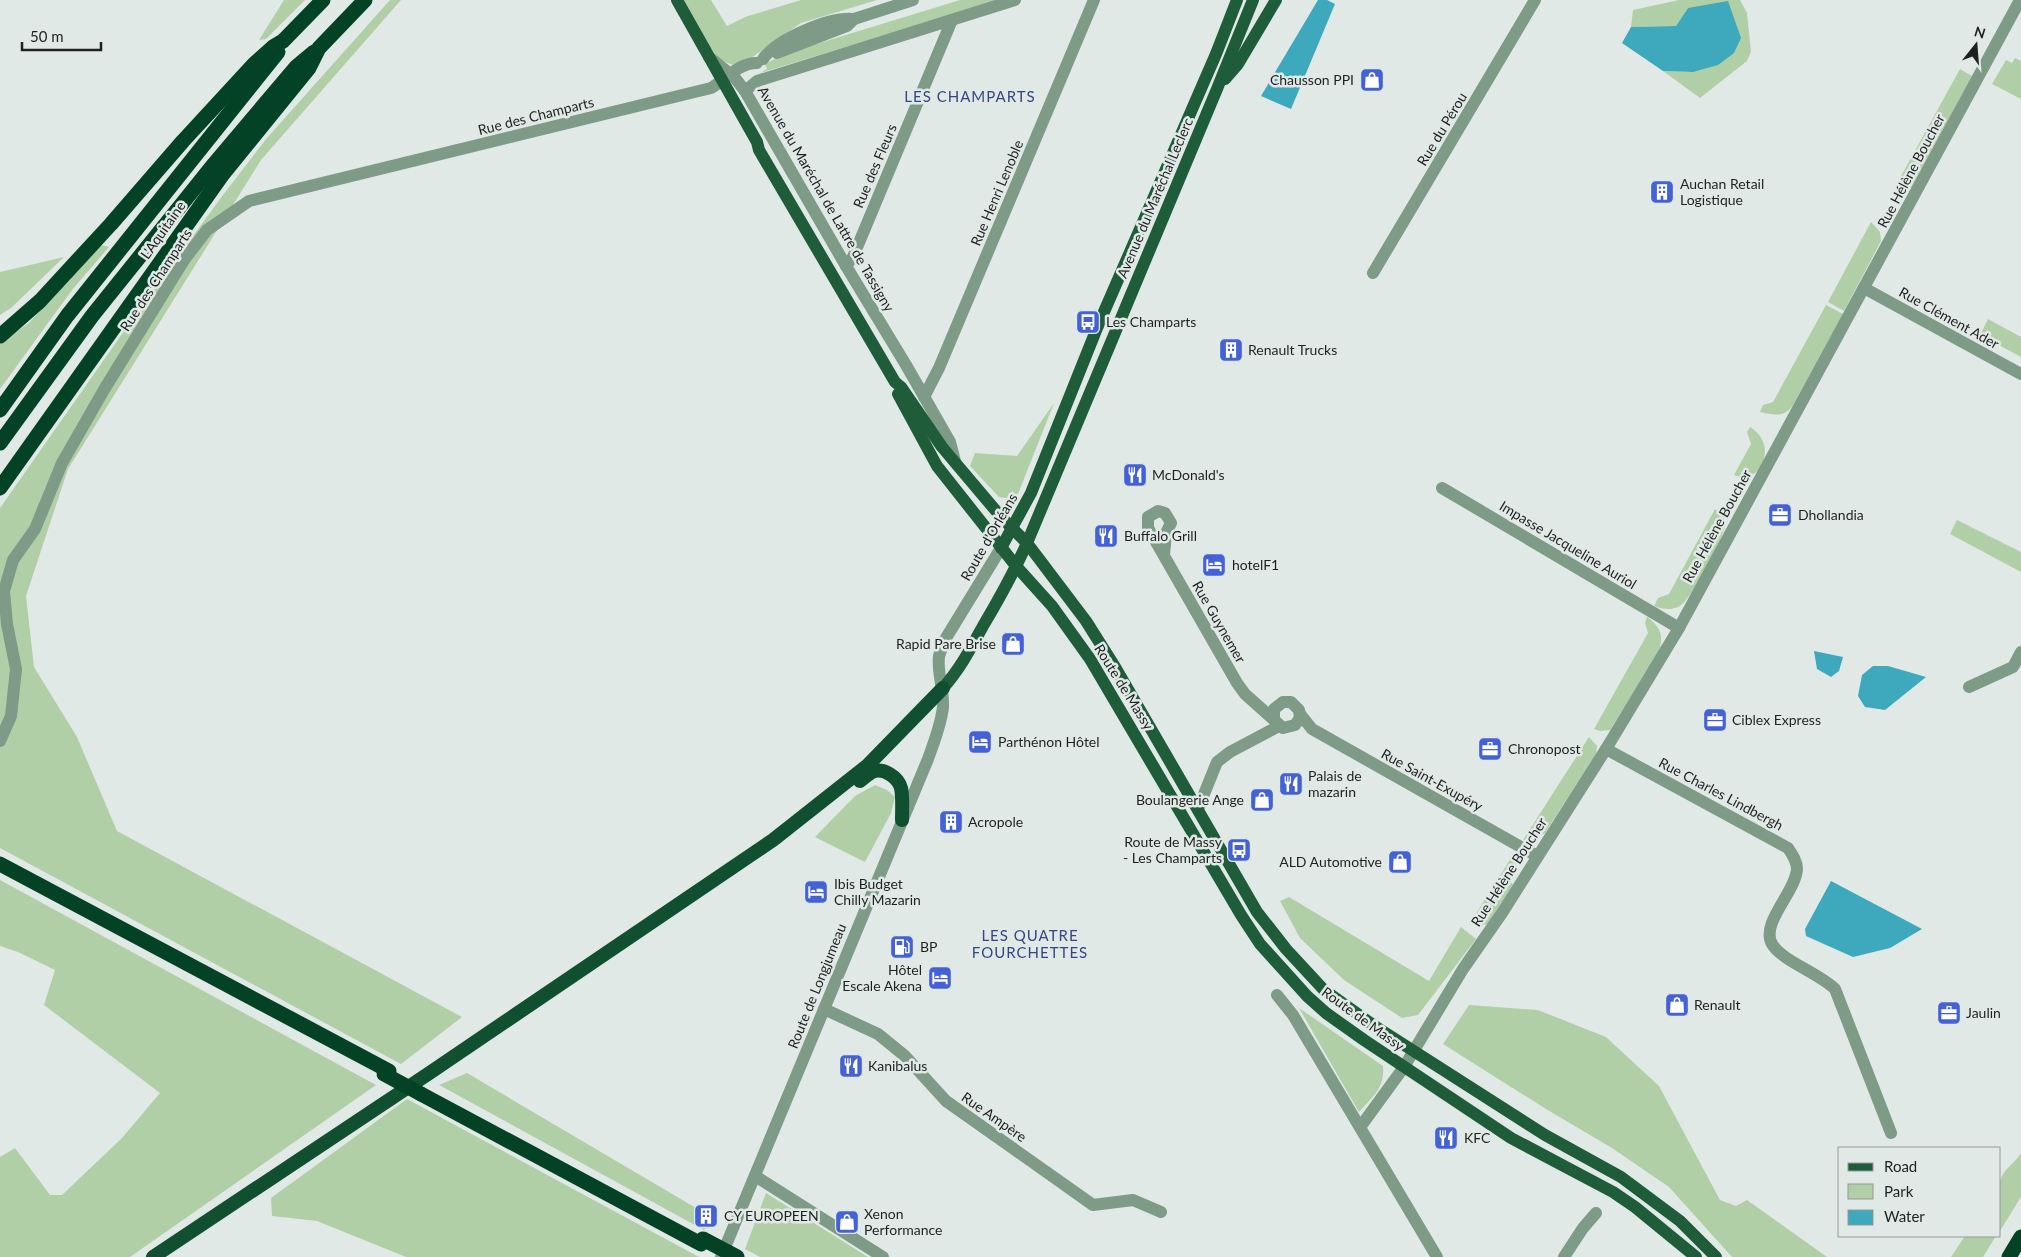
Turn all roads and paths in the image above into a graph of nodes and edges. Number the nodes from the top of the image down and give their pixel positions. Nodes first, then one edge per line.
1 (323, 0) edge
2 (365, 0) edge
3 (675, 0) edge
4 (913, 0) edge
5 (1015, 0) edge
6 (1094, 0) edge
7 (1237, 0) edge
8 (1253, 0) edge
9 (1276, 0) edge
10 (1535, 0) edge
11 (2020, 0) edge
12 (952, 20) junction
13 (283, 41) junction
14 (320, 48) junction
15 (760, 61) junction
16 (723, 80) junction
17 (743, 87) junction
18 (1218, 89) junction
19 (735, 104) junction
20 (759, 150) junction
21 (846, 266) junction
22 (1373, 274) dead end
23 (1864, 288) junction
24 (0, 336) edge
25 (906, 364) joint
26 (2021, 374) edge
27 (895, 382) junction
28 (924, 397) junction
29 (1068, 398) joint
30 (0, 410) edge
31 (0, 443) edge
32 (955, 461) junction
33 (0, 488) edge
34 (1442, 488) dead end
35 (1012, 528) junction
36 (1150, 531) junction
37 (1166, 533) junction
38 (1027, 543) junction
39 (1001, 548) junction
40 (1164, 555) junction
41 (1016, 566) junction
42 (1679, 628) junction
43 (2021, 652) edge
44 (1969, 687) dead end
45 (943, 688) junction
46 (1253, 701) junction
47 (1279, 703) junction
48 (1300, 714) junction
49 (1281, 724) junction
50 (1312, 729) junction
51 (0, 741) edge
52 (1606, 749) junction
53 (845, 784) junction
54 (1198, 809) junction
55 (902, 820) junction
56 (1537, 856) junction
57 (0, 864) edge
58 (0, 869) edge
59 (1277, 995) dead end
60 (824, 1010) junction
61 (1414, 1051) junction
62 (1404, 1067) junction
63 (386, 1073) junction
64 (1361, 1126) junction
65 (1891, 1133) dead end
66 (754, 1176) junction
67 (1161, 1212) dead end
68 (1596, 1214) dead end
69 (2021, 1237) edge
70 (702, 1241) junction
71 (153, 1257) edge
72 (721, 1257) edge
73 (726, 1257) edge
74 (737, 1257) edge
75 (883, 1257) edge
76 (1437, 1257) edge
77 (1564, 1257) edge
78 (1696, 1257) edge
79 (1716, 1257) edge
80 (2009, 1257) edge

1 - 13 highway
2 - 14 highway, L'Aquitaine
3 - 16 main road, Avenue du Maréchal de Lattre de Tassigny
3 - 16 main road, Avenue du Maréchal de Lattre de Tassigny
4 - 15 street, Rue des Champarts
5 - 12 street
6 - 28 street, Rue Henri Lenoble
7 - 29 main road, Avenue du Maréchal Leclerc
8 - 18 main road, Avenue du Maréchal Leclerc
9 - 18 main road
10 - 22 street, Rue du Pérou
11 - 23 street, Rue Hélène Boucher
12 - 17 street
12 - 21 street, Rue des Fleurs
13 - 24 highway
13 - 30 highway
14 - 31 highway
14 - 33 highway, L'Aquitaine
15 - 16 street, Rue des Champarts
15 - 17 street, Rue des Champarts
16 - 17 street, Avenue du Maréchal de Lattre de Tassigny
16 - 19 main road, Avenue du Maréchal de Lattre de Tassigny
16 - 20 main road, Avenue du Maréchal de Lattre de Tassigny
16 - 51 street, Rue des Champarts
17 - 19 street, Rue des Champarts
17 - 21 street, Avenue du Maréchal de Lattre de Tassigny
18 - 38 main road, Avenue du Maréchal Leclerc
19 - 20 main road, Avenue du Maréchal de Lattre de Tassigny
20 - 27 main road, Avenue du Maréchal de Lattre de Tassigny
21 - 25 street, Avenue du Maréchal de Lattre de Tassigny
23 - 26 street, Rue Clément Ader
23 - 42 street, Rue Hélène Boucher
25 - 28 street, Route de Massy
27 - 32 main road, Route de Massy
27 - 39 main road, Route de Massy
28 - 32 street, Route de Massy
29 - 35 main road, Route d'Orléans
32 - 35 main road, Route de Massy
34 - 42 street, Impasse Jacqueline Auriol
35 - 38 main road, Route de Massy
35 - 39 main road, Route d'Orléans
36 - 37 street
36 - 37 street
36 - 40 street, Rue Guynemer
37 - 40 street
38 - 41 main road
38 - 54 main road, Route de Massy
39 - 41 main road, Route de Massy
39 - 45 street, Route d'Orléans
40 - 46 street, Rue Guynemer
41 - 45 main road
41 - 62 main road, Route de Massy
42 - 52 street, Rue Hélène Boucher
43 - 44 street
45 - 53 highway
45 - 55 street, Route de Longjumeau
46 - 47 street
46 - 49 street, Rue Guynemer
47 - 48 street
47 - 49 street
48 - 49 street
48 - 50 street, Rue Saint-Exupéry
49 - 50 street, Rue Saint-Exupéry
49 - 54 street
50 - 56 street, Rue Saint-Exupéry
52 - 56 street, Rue Hélène Boucher
52 - 65 street, Rue Charles Lindbergh
53 - 55 highway
53 - 71 highway
54 - 61 main road, Route de Massy
55 - 60 street, Route de Longjumeau
56 - 61 street, Rue Hélène Boucher
57 - 63 highway
58 - 63 highway
59 - 64 street
60 - 66 street, Route de Longjumeau
60 - 67 street, Rue Ampère
61 - 62 street, Route de Massy
61 - 79 main road, Route de Massy
62 - 64 street, Route de Massy
62 - 78 main road, Route de Massy
63 - 70 highway, bridge
64 - 76 street
66 - 72 street, Route de Longjumeau
66 - 75 street
68 - 77 street
69 - 80 highway
70 - 73 highway
70 - 74 highway, bridge

